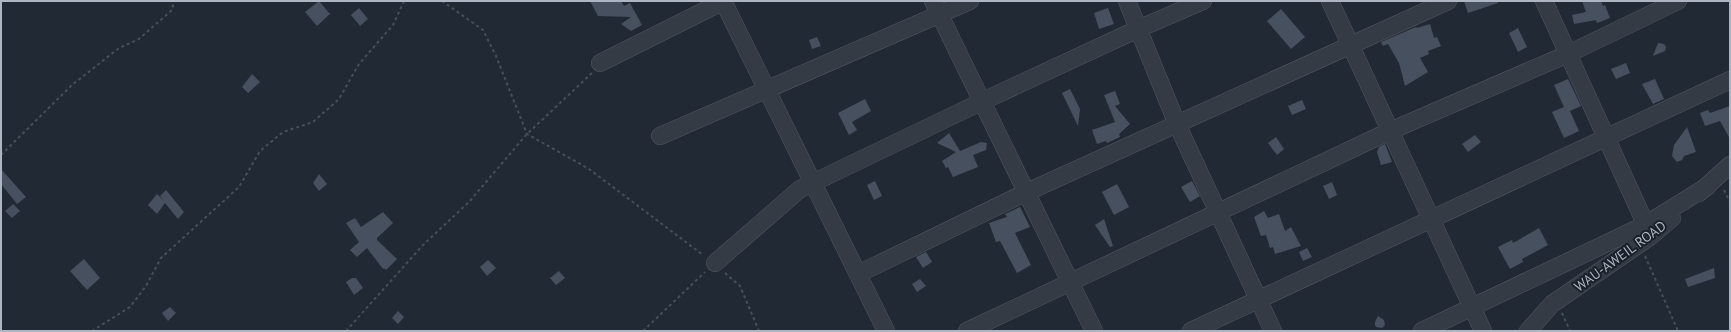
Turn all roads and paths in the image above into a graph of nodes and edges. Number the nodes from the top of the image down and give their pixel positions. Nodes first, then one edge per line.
1 (174, 1) edge
2 (404, 1) edge
3 (442, 1) edge
4 (723, 1) edge
5 (970, 1) edge
6 (1127, 1) edge
7 (1203, 1) edge
8 (1330, 1) edge
9 (1448, 1) edge
10 (1544, 1) edge
11 (1678, 1) edge
12 (937, 8) edge
13 (1138, 29) junction
14 (1350, 44) junction
15 (1568, 54) junction
16 (600, 63) joint
17 (1730, 80) edge
18 (767, 89) junction
19 (983, 101) junction
20 (1177, 124) junction
21 (1390, 131) junction
22 (527, 134) junction
23 (660, 136) dead end
24 (1606, 138) junction
25 (1, 156) edge
26 (1730, 165) edge
27 (813, 182) junction
28 (1027, 192) junction
29 (1217, 212) junction
30 (1431, 219) junction
31 (1645, 235) junction
32 (715, 263) junction
33 (858, 274) junction
34 (1070, 281) junction
35 (1258, 300) junction
36 (1557, 301) junction
37 (1472, 307) junction
38 (92, 331) edge
39 (346, 331) edge
40 (643, 331) edge
41 (759, 331) edge
42 (886, 331) edge
43 (966, 331) edge
44 (1094, 331) edge
45 (1192, 331) edge
46 (1273, 331) edge
47 (1422, 331) edge
48 (1484, 331) edge
49 (1528, 331) edge
50 (1570, 331) edge
51 (1678, 331) edge

1 - 25 path
2 - 38 path
3 - 22 path
4 - 16 street
4 - 18 street
5 - 12 street
6 - 13 street
7 - 13 street
8 - 14 street
9 - 14 street
10 - 15 street
11 - 15 street
12 - 18 street
12 - 19 street
13 - 19 street
13 - 20 street
14 - 20 street
14 - 21 street
15 - 21 street
15 - 24 street
16 - 22 path
17 - 24 street
18 - 23 street
18 - 27 street
19 - 27 street
19 - 28 street
20 - 28 street
20 - 29 street
21 - 29 street
21 - 30 street
22 - 32 path
22 - 39 path
24 - 30 street
24 - 31 street
26 - 31 street, WAU-AWEIL ROAD
27 - 32 street
27 - 33 street
28 - 33 street
28 - 34 street
29 - 34 street
29 - 35 street
30 - 35 street
30 - 37 street
31 - 36 street, WAU-AWEIL ROAD
31 - 37 street
31 - 51 path
32 - 40 path
32 - 41 path
33 - 42 street
34 - 43 street
34 - 44 street
35 - 45 street
35 - 46 street
36 - 49 street, WAU-AWEIL ROAD
36 - 50 path
37 - 47 street
37 - 48 street

